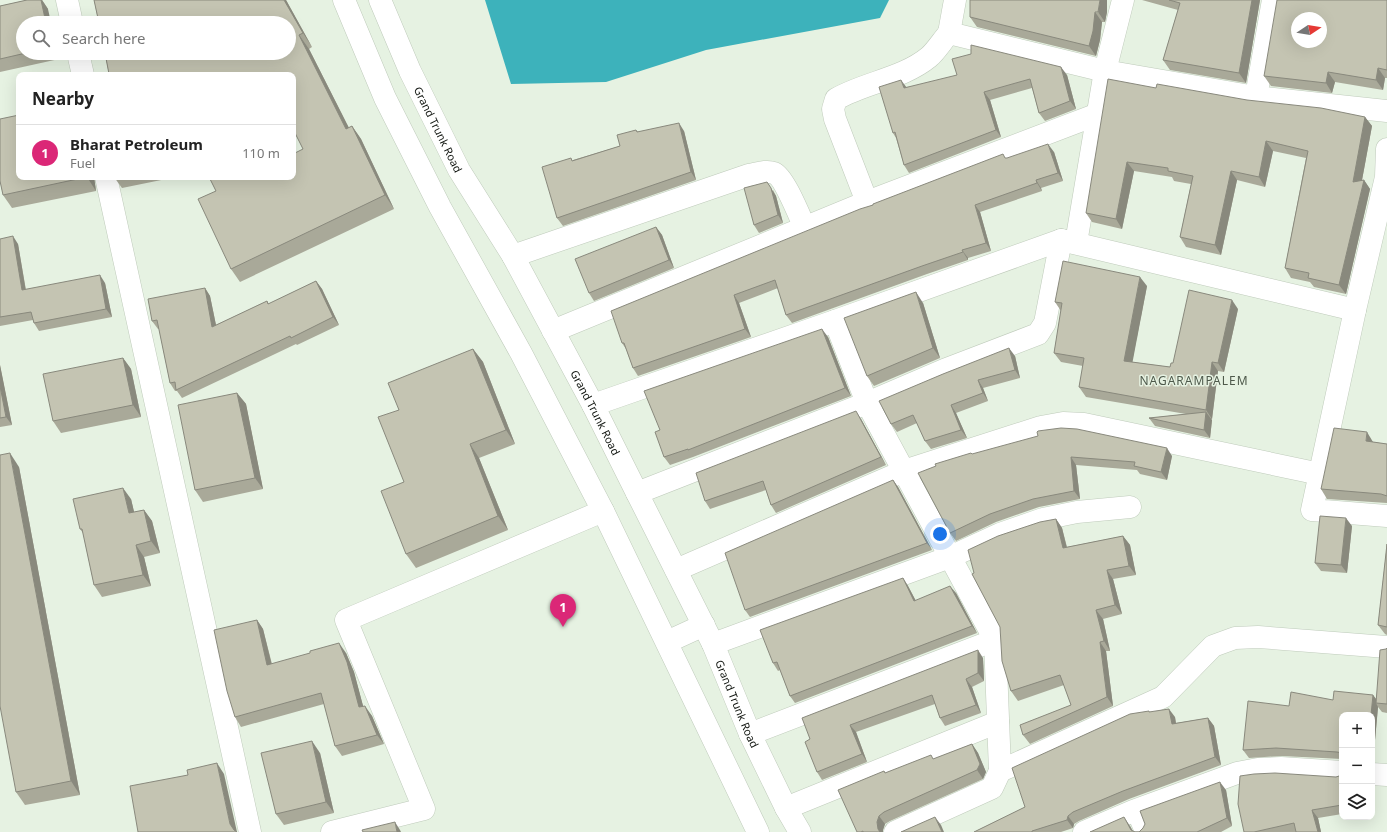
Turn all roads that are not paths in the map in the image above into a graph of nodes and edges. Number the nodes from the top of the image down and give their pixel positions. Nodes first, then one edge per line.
1 (67, 0) edge
2 (344, 0) edge
3 (380, 0) edge
4 (955, 0) edge
5 (1123, 0) edge
6 (1273, 0) edge
7 (70, 16) edge
8 (948, 33) junction
9 (80, 60) edge
10 (1105, 71) junction
11 (82, 72) edge
12 (1256, 97) junction
13 (1387, 110) edge
14 (1098, 114) junction
15 (1387, 150) edge
16 (1387, 177) edge
17 (107, 180) edge
18 (867, 202) junction
19 (805, 228) junction
20 (1068, 241) junction
21 (513, 256) junction
22 (1355, 310) junction
23 (835, 321) junction
24 (553, 331) junction
25 (867, 402) junction
26 (593, 405) junction
27 (904, 471) junction
28 (1320, 474) junction
29 (638, 493) junction
30 (1130, 507) dead end
31 (603, 510) junction
32 (1387, 516) edge
33 (950, 557) junction
34 (676, 570) junction
35 (708, 634) junction
36 (995, 640) junction
37 (667, 642) junction
38 (1387, 647) edge
39 (998, 722) junction
40 (750, 734) junction
41 (1000, 771) junction
42 (1339, 772) edge
43 (1375, 774) edge
44 (1387, 775) edge
45 (786, 808) junction
46 (1133, 811) junction
47 (250, 832) edge
48 (332, 832) edge
49 (758, 832) edge
50 (800, 832) edge
51 (895, 832) edge
52 (1084, 832) edge
53 (1142, 832) edge

1 - 7 street
2 - 31 street
3 - 21 street, Grand Trunk Road
4 - 8 street
5 - 10 street
6 - 12 street
8 - 10 street
8 - 18 street
9 - 11 street
10 - 12 street
10 - 14 street
12 - 13 street
14 - 18 street
14 - 20 street
15 - 16 street
16 - 22 street
17 - 47 street
18 - 19 street
19 - 21 street
19 - 24 street
20 - 22 street
20 - 23 street
20 - 25 street
21 - 24 street, Grand Trunk Road
22 - 28 street
23 - 25 street
23 - 26 street
24 - 26 street, Grand Trunk Road
25 - 27 street
25 - 29 street
26 - 29 street, Grand Trunk Road
27 - 28 street
27 - 33 street
27 - 34 street
28 - 32 street
29 - 34 street, Grand Trunk Road
30 - 33 street
31 - 37 street
31 - 48 street
33 - 35 street
33 - 36 street
34 - 35 street, Grand Trunk Road
35 - 37 street
35 - 40 street, Grand Trunk Road
36 - 39 street
36 - 40 street
37 - 49 street
38 - 41 street
39 - 41 street
39 - 45 street
40 - 45 street, Grand Trunk Road
41 - 51 street
42 - 46 street
43 - 44 street
45 - 50 street, Grand Trunk Road
46 - 52 street
46 - 53 lane

